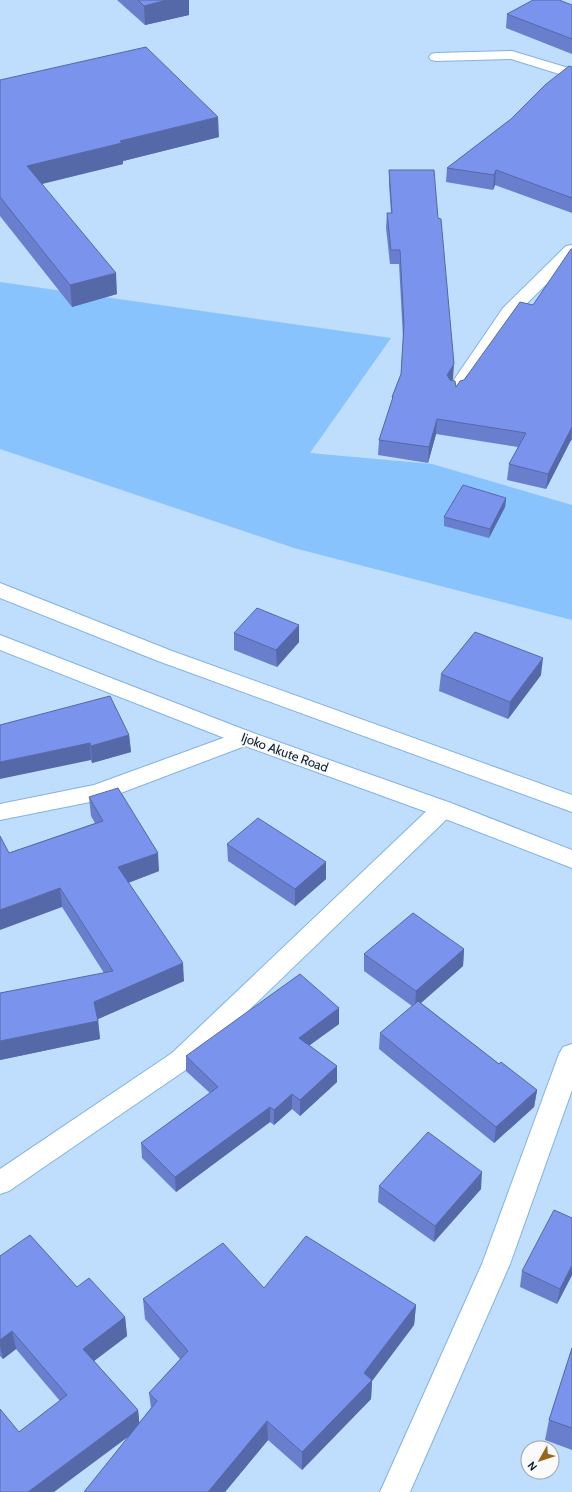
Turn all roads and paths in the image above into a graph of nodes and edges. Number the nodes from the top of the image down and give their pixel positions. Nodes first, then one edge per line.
1 (436, 57) dead end
2 (572, 74) edge
3 (572, 250) edge
4 (456, 390) edge
5 (0, 590) edge
6 (0, 642) edge
7 (245, 738) junction
8 (572, 804) edge
9 (443, 809) junction
10 (0, 812) edge
11 (572, 858) edge
12 (572, 1054) edge
13 (0, 1183) edge
14 (395, 1492) edge

1 - 2 street
3 - 4 street
5 - 8 street
6 - 7 street, Ijoko Akute Road
7 - 9 street, Ijoko Akute Road
7 - 10 street
9 - 11 street, Ijoko Akute Road
9 - 13 street
12 - 14 street

